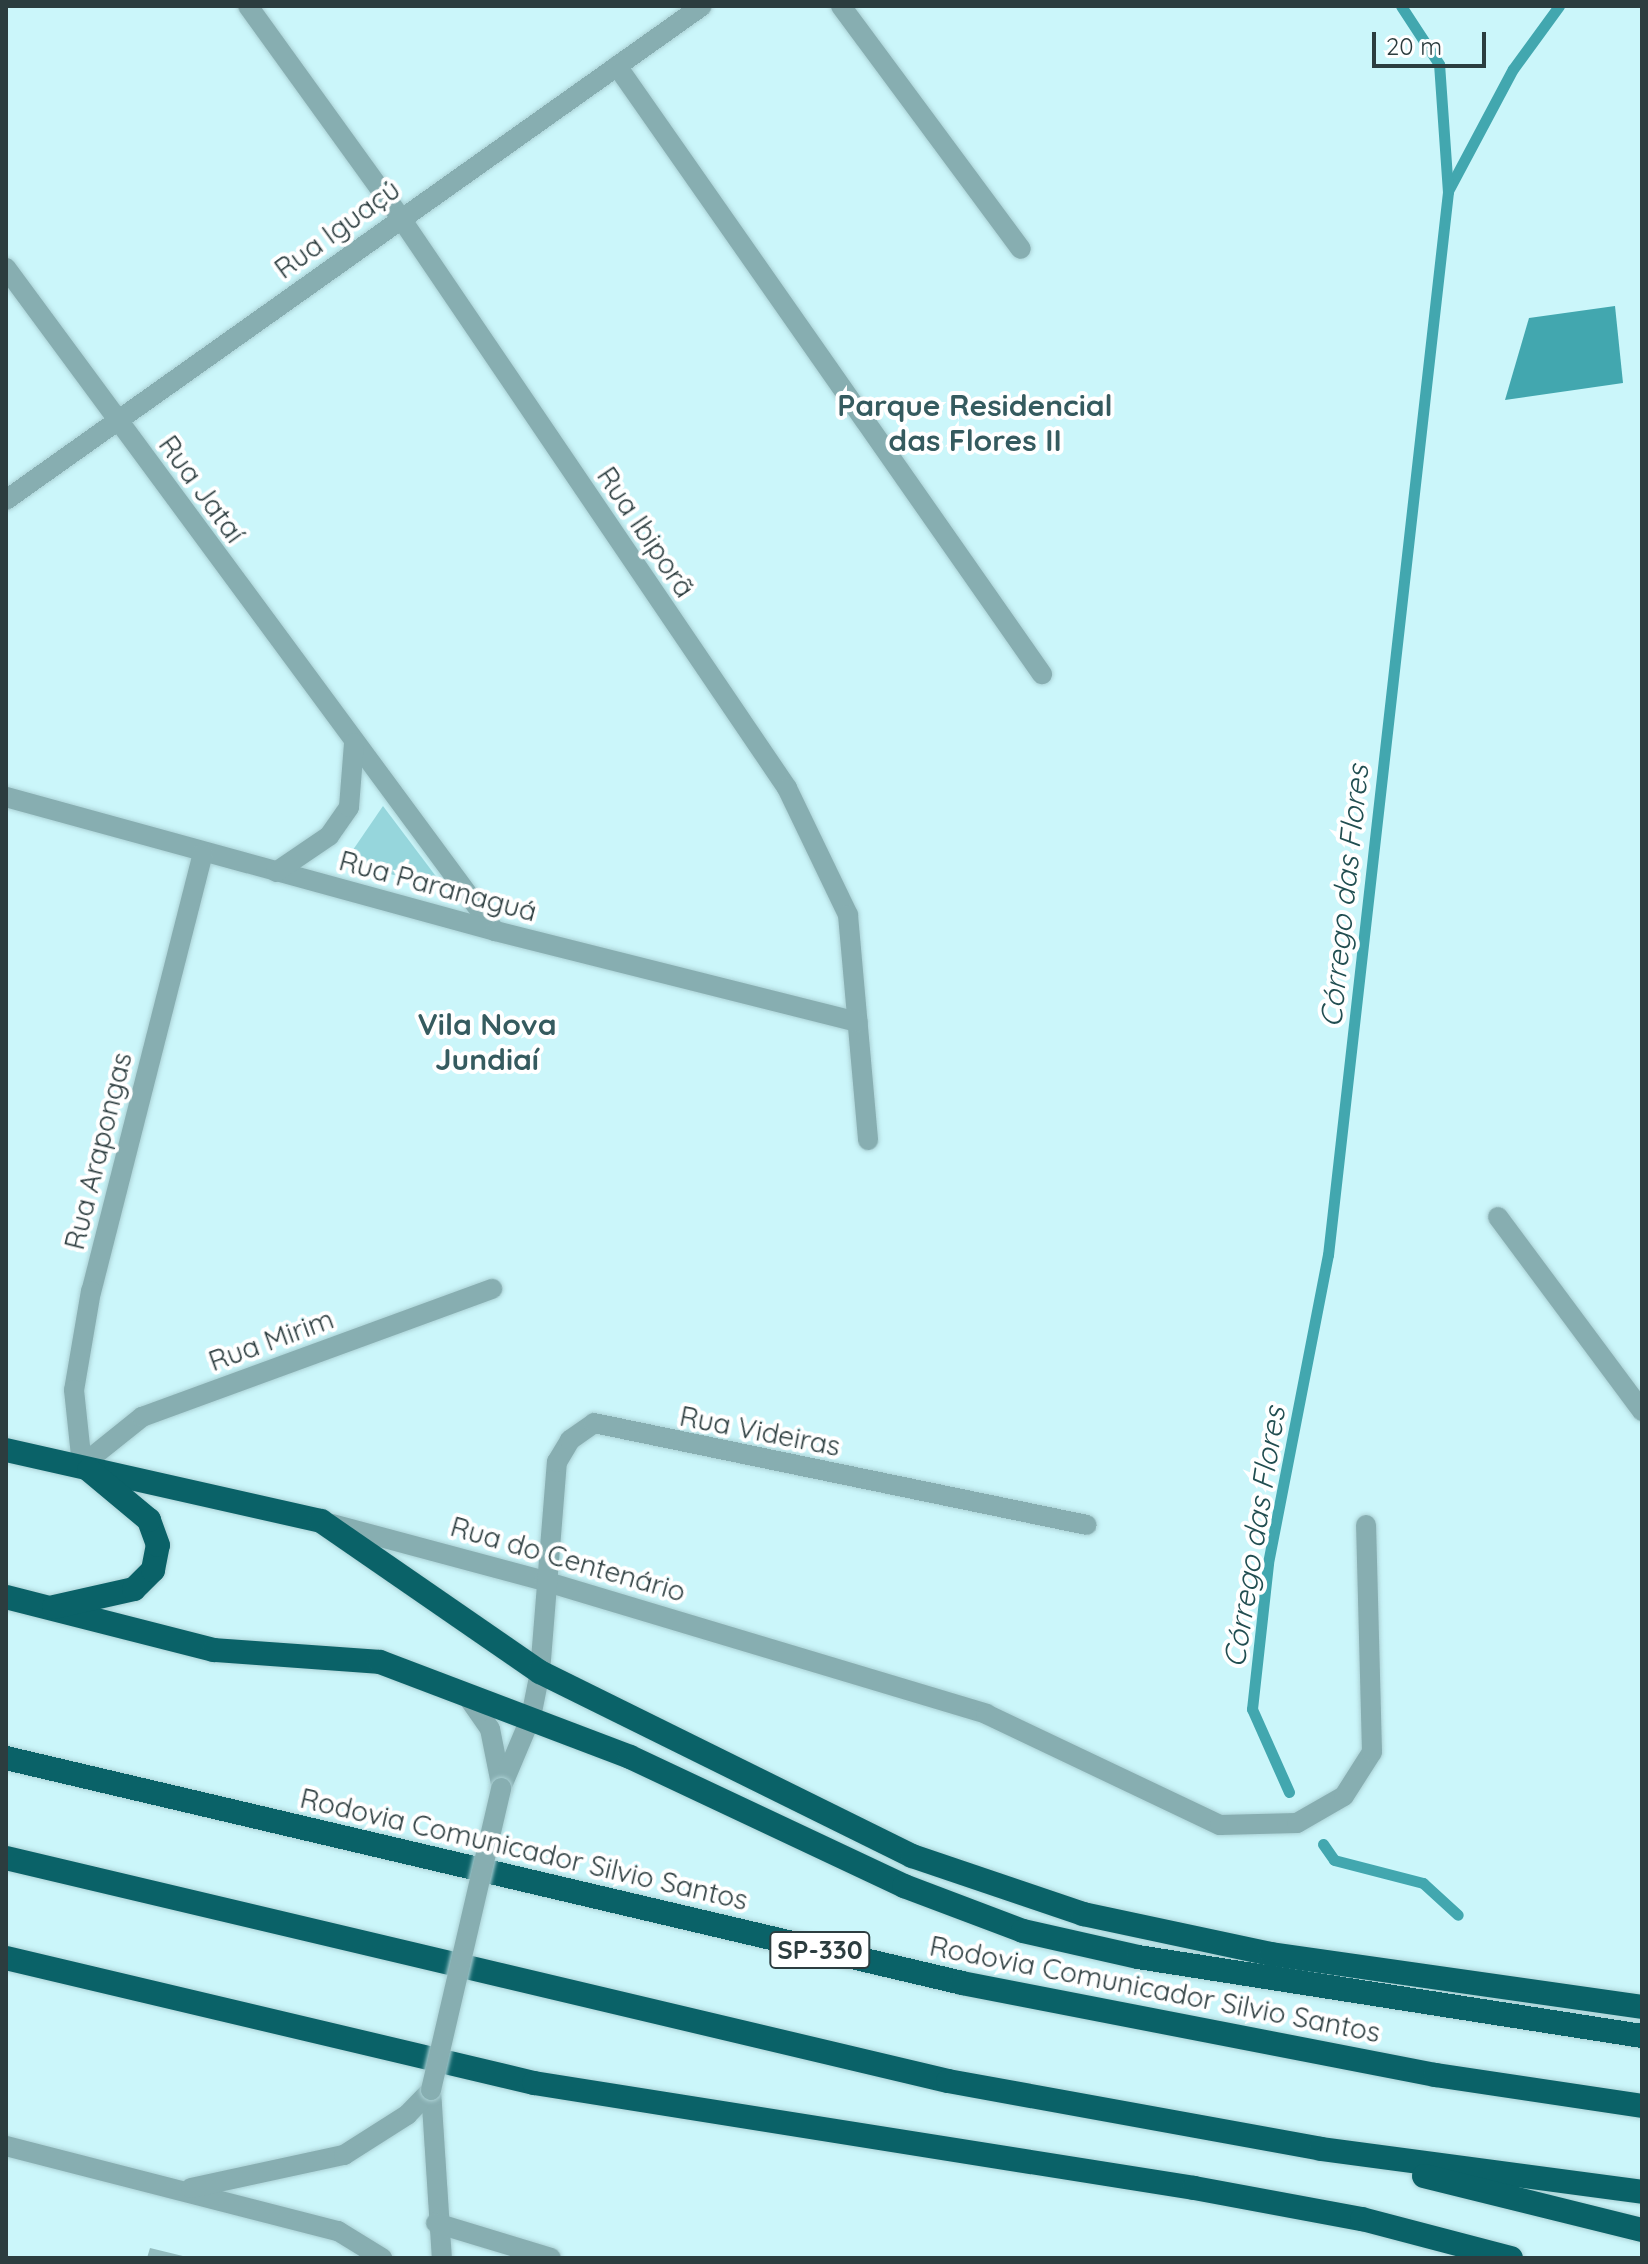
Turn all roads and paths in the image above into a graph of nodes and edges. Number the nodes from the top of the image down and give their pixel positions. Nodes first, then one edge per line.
1 (248, 6) edge
2 (702, 6) edge
3 (841, 6) edge
4 (617, 66) junction
5 (400, 217) junction
6 (1021, 249) dead end
7 (6, 268) edge
8 (117, 421) junction
9 (6, 500) edge
10 (1042, 674) dead end
11 (354, 742) junction
12 (6, 797) edge
13 (203, 853) junction
14 (276, 872) junction
15 (495, 931) junction
16 (858, 1022) junction
17 (868, 1140) dead end
18 (1498, 1217) dead end
19 (492, 1289) dead end
20 (1642, 1411) edge
21 (6, 1450) edge
22 (82, 1465) junction
23 (321, 1521) junction
24 (1087, 1525) dead end
25 (1366, 1525) dead end
26 (544, 1581) junction
27 (6, 1597) edge
28 (51, 1607) junction
29 (540, 1672) junction
30 (461, 1689) junction
31 (531, 1717) junction
32 (6, 1758) edge
33 (501, 1788) junction
34 (6, 1858) edge
35 (6, 1958) edge
36 (1642, 2007) edge
37 (1642, 2036) edge
38 (431, 2090) junction
39 (1642, 2106) edge
40 (6, 2146) edge
41 (1321, 2149) junction
42 (183, 2189) junction
43 (1642, 2192) edge
44 (436, 2223) junction
45 (1642, 2230) edge
46 (382, 2258) edge
47 (442, 2258) edge
48 (551, 2258) edge
49 (1511, 2258) edge

1 - 5 street, Rua Ibiporã
2 - 4 street, Rua Iguaçú
3 - 6 street
4 - 5 street, Rua Iguaçú
4 - 10 street
5 - 8 street, Rua Iguaçú
5 - 16 street, Rua Ibiporã
7 - 8 street, Rua Jataí
8 - 9 street, Rua Iguaçú
8 - 11 street, Rua Jataí
11 - 14 street
11 - 15 street, Rua Jataí
12 - 13 street, Rua Paranaguá
13 - 14 street, Rua Paranaguá
13 - 22 street, Rua Arapongas
14 - 15 street, Rua Paranaguá
15 - 16 street, Rua Paranaguá
16 - 17 street, Rua Ibiporã
18 - 20 street
19 - 22 street, Rua Mirim
21 - 22 highway, Rua do Centenário
22 - 23 highway, Rua do Centenário
22 - 28 highway
23 - 26 street, Rua do Centenário
23 - 29 highway
24 - 26 street, Rua Videiras
25 - 26 street, Rua do Centenário
26 - 29 street
27 - 28 highway
28 - 30 highway
29 - 31 street
29 - 36 highway
30 - 31 highway
30 - 33 street
31 - 33 street
31 - 37 highway
32 - 39 highway, Rodovia Comunicador Silvio Santos / SP-330
33 - 38 street, bridge
34 - 41 highway
35 - 49 highway
38 - 42 street
38 - 44 street
40 - 42 street
41 - 43 highway
41 - 45 highway
42 - 46 street
44 - 47 street
44 - 48 street

